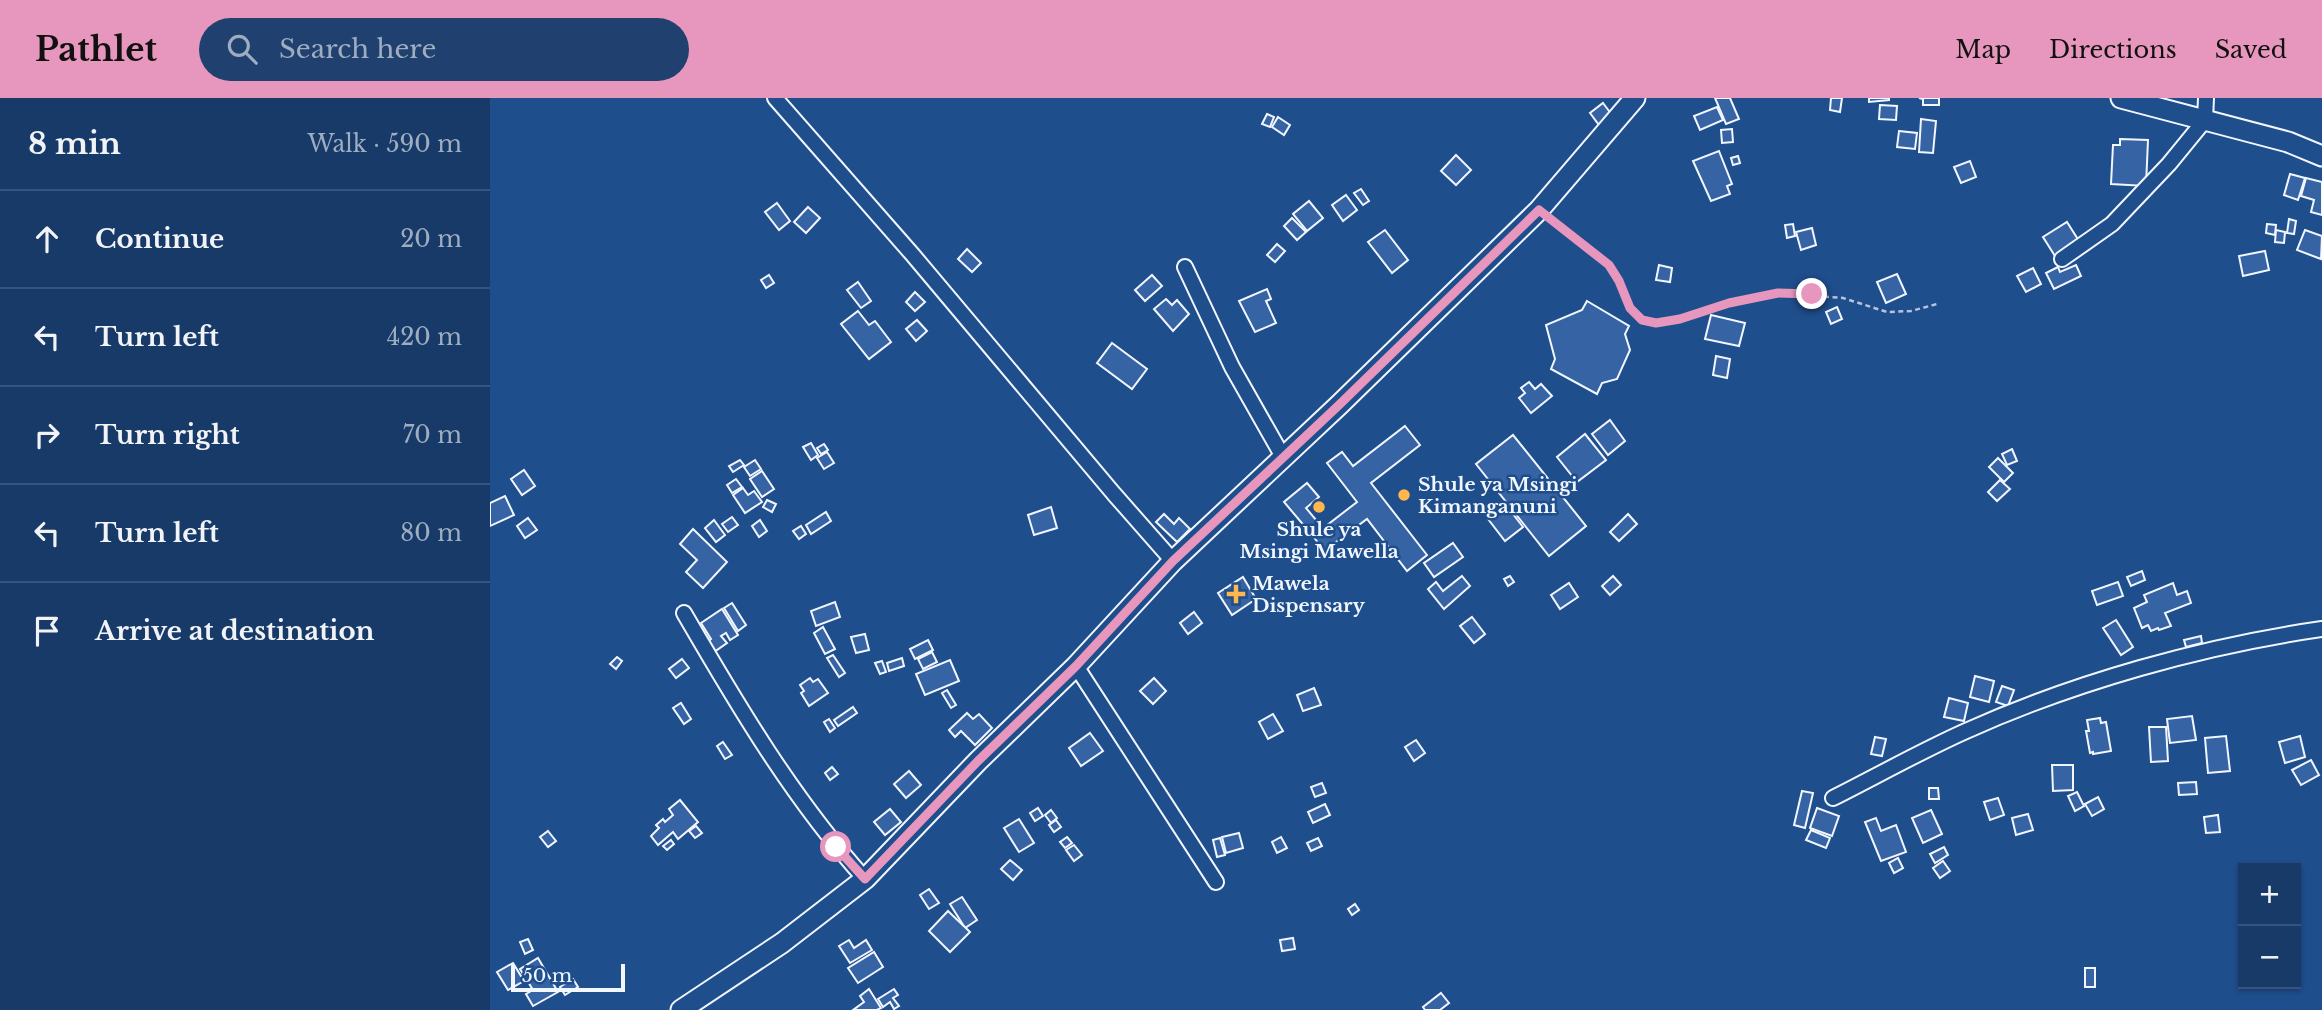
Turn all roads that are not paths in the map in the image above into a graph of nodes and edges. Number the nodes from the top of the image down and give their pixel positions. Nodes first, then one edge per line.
1 (775, 98) edge
2 (1634, 98) edge
3 (2121, 98) edge
4 (2206, 98) edge
5 (2205, 120) junction
6 (2322, 156) edge
7 (2062, 259) dead end
8 (1185, 267) dead end
9 (1283, 457) junction
10 (1173, 561) junction
11 (684, 613) dead end
12 (2322, 629) edge
13 (1076, 666) junction
14 (1833, 798) dead end
15 (865, 879) junction
16 (1216, 882) dead end
17 (681, 1010) edge

1 - 10 street
2 - 9 street
3 - 5 street
4 - 5 street
5 - 6 street
5 - 7 street
8 - 9 street
9 - 10 street
10 - 13 street
11 - 15 street
12 - 14 street
13 - 15 street
13 - 16 street
15 - 17 street

